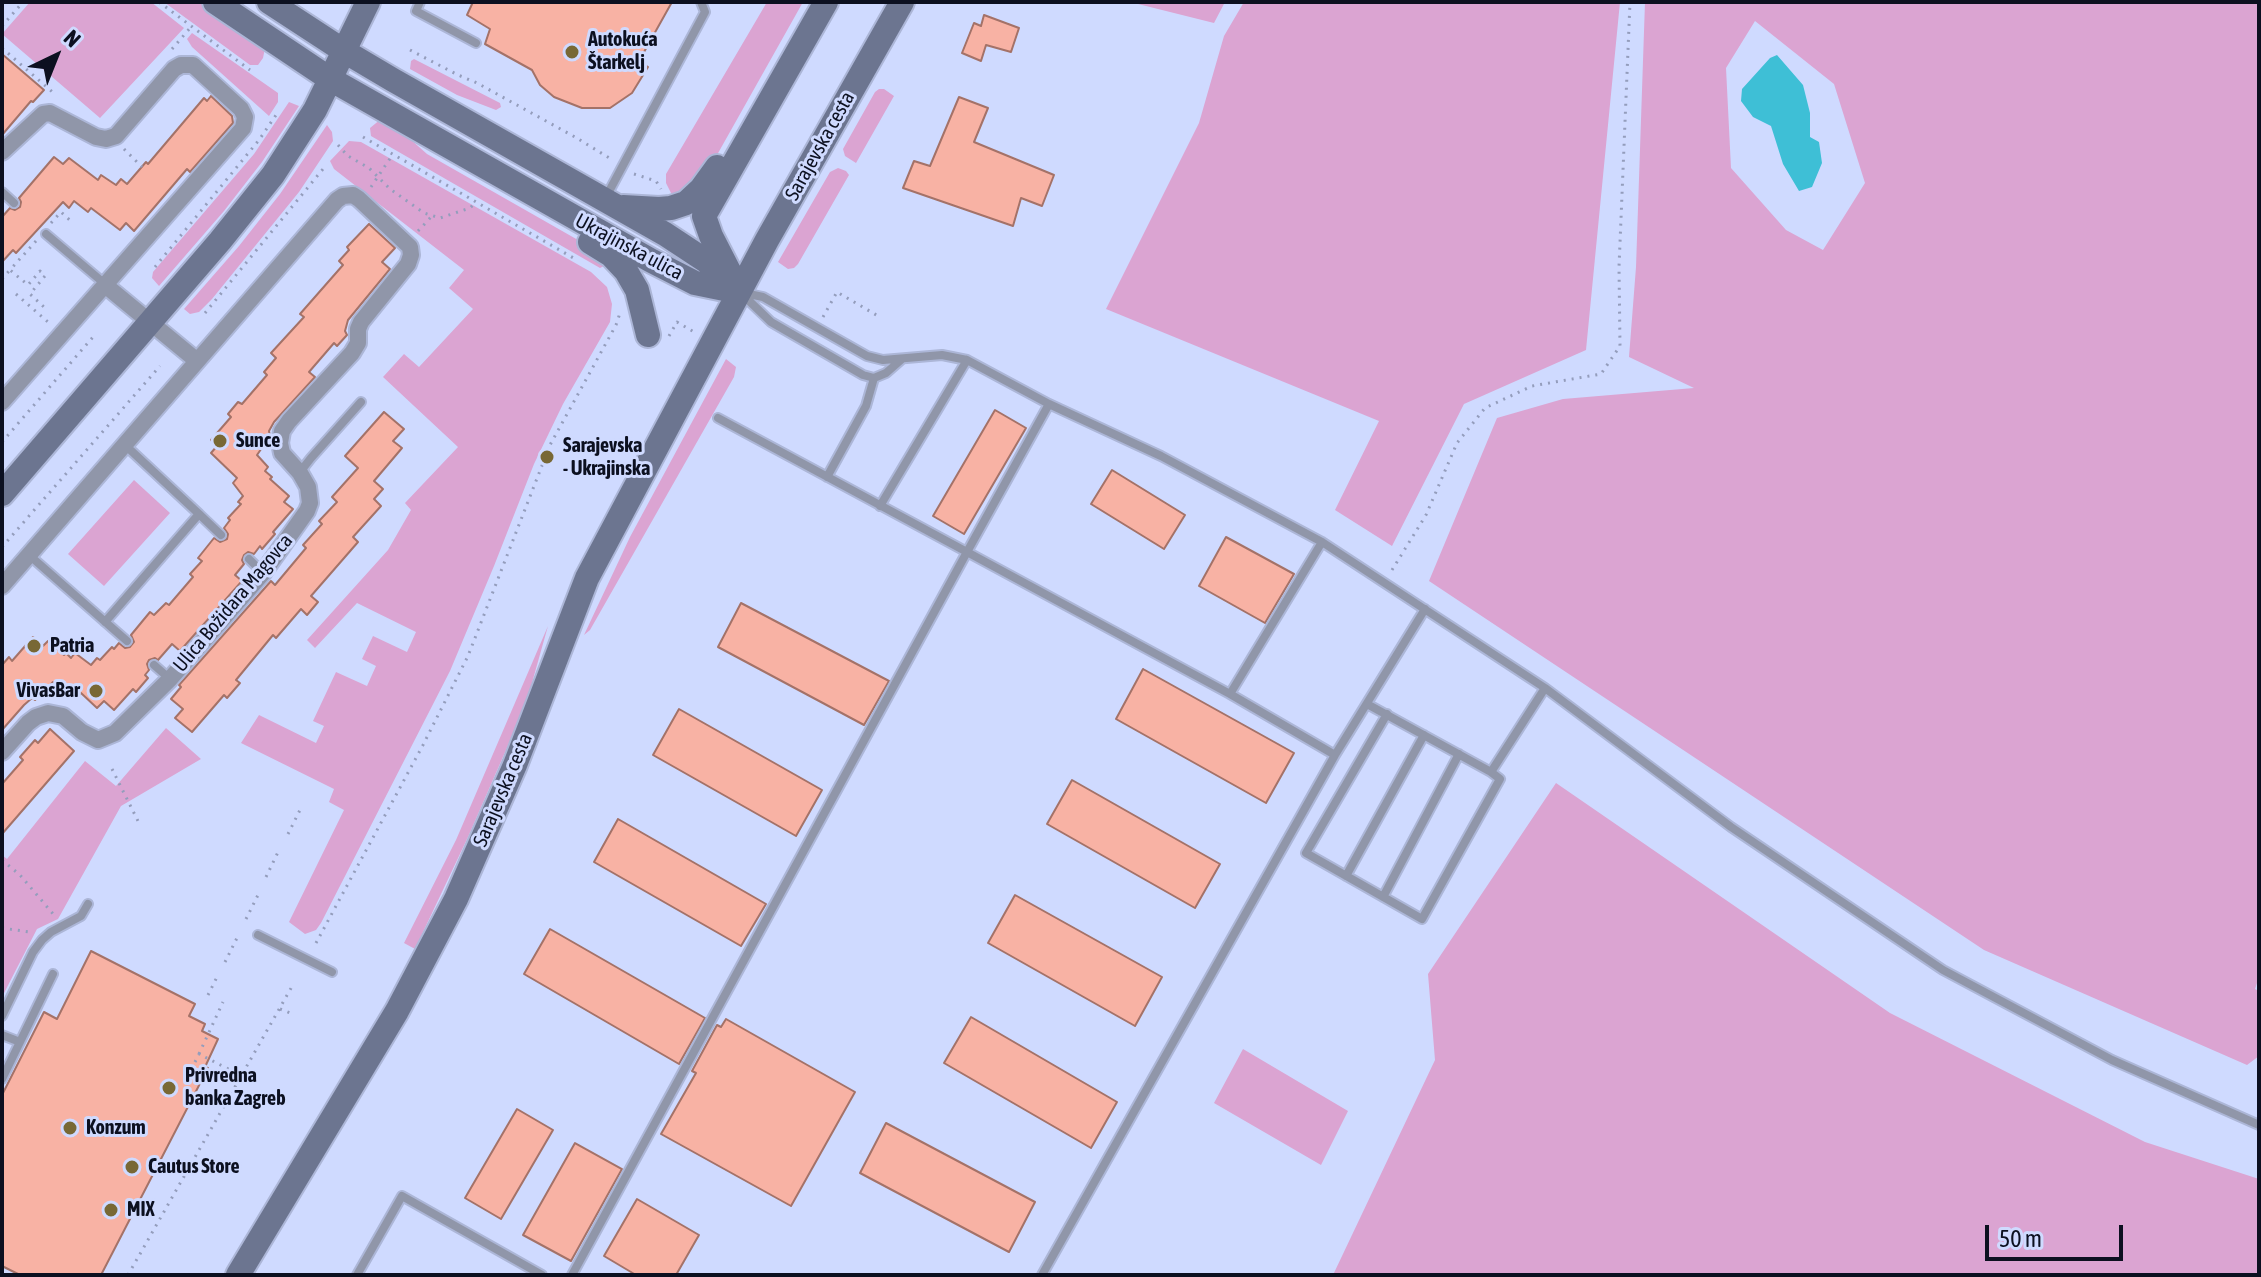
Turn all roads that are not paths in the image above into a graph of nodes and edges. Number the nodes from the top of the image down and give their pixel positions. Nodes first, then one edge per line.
1 (215, 2) edge
2 (269, 2) edge
3 (368, 2) edge
4 (420, 2) edge
5 (701, 2) edge
6 (902, 2) edge
7 (822, 5) edge
8 (476, 43) dead end
9 (344, 51) junction
10 (330, 79) junction
11 (760, 118) junction
12 (2, 152) edge
13 (2, 192) edge
14 (531, 193) junction
15 (14, 203) dead end
16 (607, 203) junction
17 (46, 234) dead end
18 (105, 285) junction
19 (739, 292) junction
20 (150, 323) junction
21 (637, 333) road end
22 (902, 359) junction
23 (196, 360) junction
24 (967, 360) junction
25 (874, 378) junction
26 (2, 402) edge
27 (361, 402) dead end
28 (1049, 404) junction
29 (718, 418) dead end
30 (125, 445) junction
31 (300, 473) junction
32 (827, 477) junction
33 (2, 494) edge
34 (880, 506) junction
35 (199, 514) junction
36 (221, 535) dead end
37 (1322, 542) junction
38 (967, 552) junction
39 (29, 555) junction
40 (249, 559) dead end
41 (263, 573) junction
42 (2, 586) edge
43 (1425, 609) junction
44 (105, 622) junction
45 (127, 641) dead end
46 (154, 665) dead end
47 (170, 679) junction
48 (1545, 688) junction
49 (1230, 694) junction
50 (1367, 704) junction
51 (1387, 714) junction
52 (1424, 735) junction
53 (2, 752) edge
54 (1459, 754) junction
55 (1335, 755) junction
56 (1491, 772) junction
57 (1346, 876) junction
58 (1383, 897) junction
59 (88, 904) dead end
60 (258, 935) dead end
61 (332, 972) dead end
62 (53, 974) dead end
63 (2, 1016) edge
64 (2, 1035) edge
65 (20, 1042) junction
66 (2, 1079) edge
67 (2259, 1125) edge
68 (238, 1275) edge
69 (357, 1275) edge
70 (542, 1275) edge
71 (572, 1275) edge
72 (1042, 1275) edge

1 - 10 main road, Ukrajinska ulica
2 - 9 main road, Ukrajinska ulica
3 - 9 main road
4 - 8 lane
5 - 16 lane
6 - 19 main road, Sarajevska cesta
7 - 11 main road
9 - 10 main road
9 - 16 main road, Ukrajinska ulica
10 - 14 main road, Ukrajinska ulica
10 - 20 main road
11 - 16 main road
11 - 19 main road
12 - 18 street
13 - 15 lane
14 - 19 main road, Ukrajinska ulica
14 - 21 main road
16 - 19 main road, Ukrajinska ulica
17 - 18 lane
18 - 20 street
18 - 26 street
19 - 22 lane
19 - 25 lane
19 - 68 main road, Sarajevska cesta
20 - 23 street
20 - 33 main road
22 - 24 lane
22 - 25 lane
23 - 30 street, Ulica Božidara Magovca
23 - 31 street, Ulica Božidara Magovca
24 - 28 lane
24 - 34 lane
25 - 32 lane
27 - 31 lane
28 - 37 lane
28 - 38 lane
29 - 32 lane
30 - 35 lane
30 - 39 street, Ulica Božidara Magovca
31 - 41 street, Ulica Božidara Magovca
32 - 34 lane
34 - 38 lane
35 - 36 lane
35 - 44 lane
37 - 43 lane
37 - 49 lane
38 - 49 lane
38 - 71 lane
39 - 42 street, Ulica Božidara Magovca
39 - 44 lane
40 - 41 lane
41 - 47 street, Ulica Božidara Magovca
43 - 48 lane
43 - 50 lane
44 - 45 lane
46 - 47 lane
47 - 53 street, Ulica Božidara Magovca
48 - 56 lane
48 - 67 lane
49 - 55 lane
50 - 51 lane
50 - 55 lane
51 - 52 lane
51 - 57 lane
52 - 54 lane
52 - 57 lane
54 - 56 lane
54 - 58 lane
55 - 72 lane
56 - 58 lane
57 - 58 lane
59 - 63 lane
60 - 61 lane
62 - 65 lane
64 - 65 lane
65 - 66 lane
69 - 70 lane

